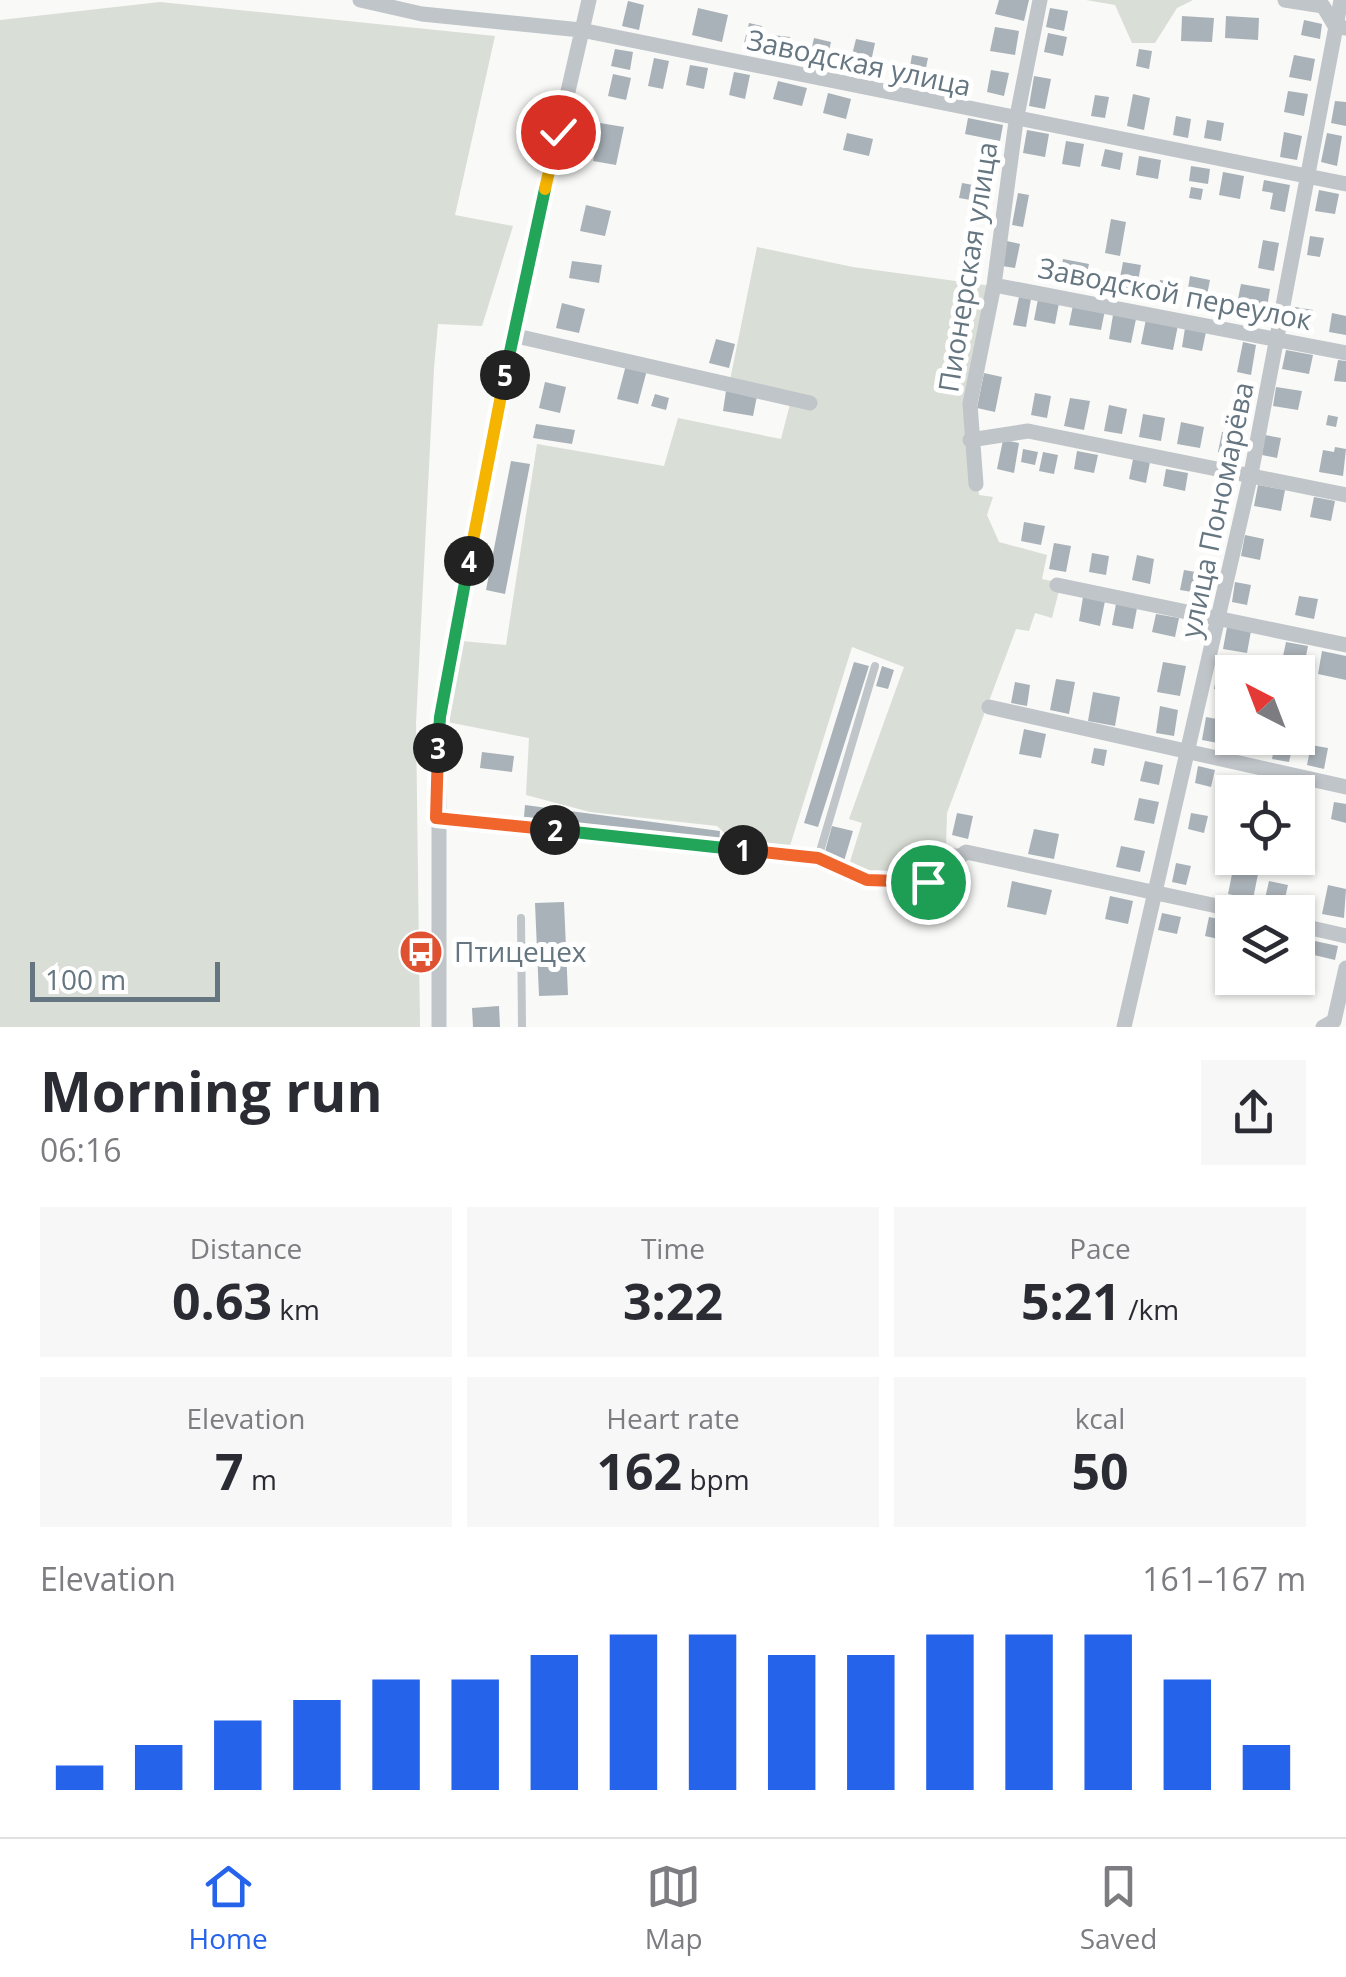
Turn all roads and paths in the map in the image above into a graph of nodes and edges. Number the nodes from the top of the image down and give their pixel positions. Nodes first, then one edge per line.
1 (360, 0) edge
2 (589, 0) edge
3 (1040, 0) edge
4 (1285, 0) edge
5 (1341, 0) edge
6 (1340, 27) edge
7 (581, 30) junction
8 (1016, 121) junction
9 (1308, 175) junction
10 (1346, 184) edge
11 (994, 284) junction
12 (512, 335) junction
13 (1280, 338) junction
14 (1346, 353) edge
15 (810, 402) dead end
16 (970, 440) junction
17 (1251, 474) junction
18 (976, 484) dead end
19 (1346, 495) edge
20 (1057, 585) dead end
21 (1220, 616) junction
22 (1346, 644) edge
23 (875, 666) dead end
24 (989, 708) dead end
25 (1188, 753) junction
26 (1346, 787) edge
27 (436, 818) junction
28 (818, 858) junction
29 (1154, 892) junction
30 (1215, 905) edge
31 (521, 918) dead end
32 (1315, 929) edge
33 (1346, 936) edge
34 (1346, 968) edge
35 (439, 1027) edge
36 (522, 1027) edge
37 (1124, 1027) edge
38 (1324, 1027) edge

1 - 7 street, Заводская улица
2 - 7 street
3 - 8 street, Пионерская улица
4 - 6 street
5 - 6 street, улица Пономарёва
6 - 9 street, улица Пономарёва
7 - 8 street, Заводская улица
7 - 12 street
8 - 9 street, Заводская улица
8 - 11 street, Пионерская улица
9 - 10 street, Заводская улица
9 - 13 street, улица Пономарёва
11 - 13 street, Заводской переулок
11 - 16 street, Пионерская улица
12 - 15 street
12 - 27 street
13 - 14 street, Заводской переулок
13 - 17 street, улица Пономарёва
16 - 17 street
16 - 18 street, Пионерская улица
17 - 19 street
17 - 21 street, улица Пономарёва
20 - 21 street
21 - 22 street
21 - 25 street, улица Пономарёва
23 - 28 lane
24 - 25 street
25 - 26 street
25 - 29 street, улица Пономарёва
27 - 28 street
27 - 35 street
28 - 29 street
29 - 30 street
29 - 37 street, улица Пономарёва
31 - 36 lane
32 - 33 street
34 - 38 street

